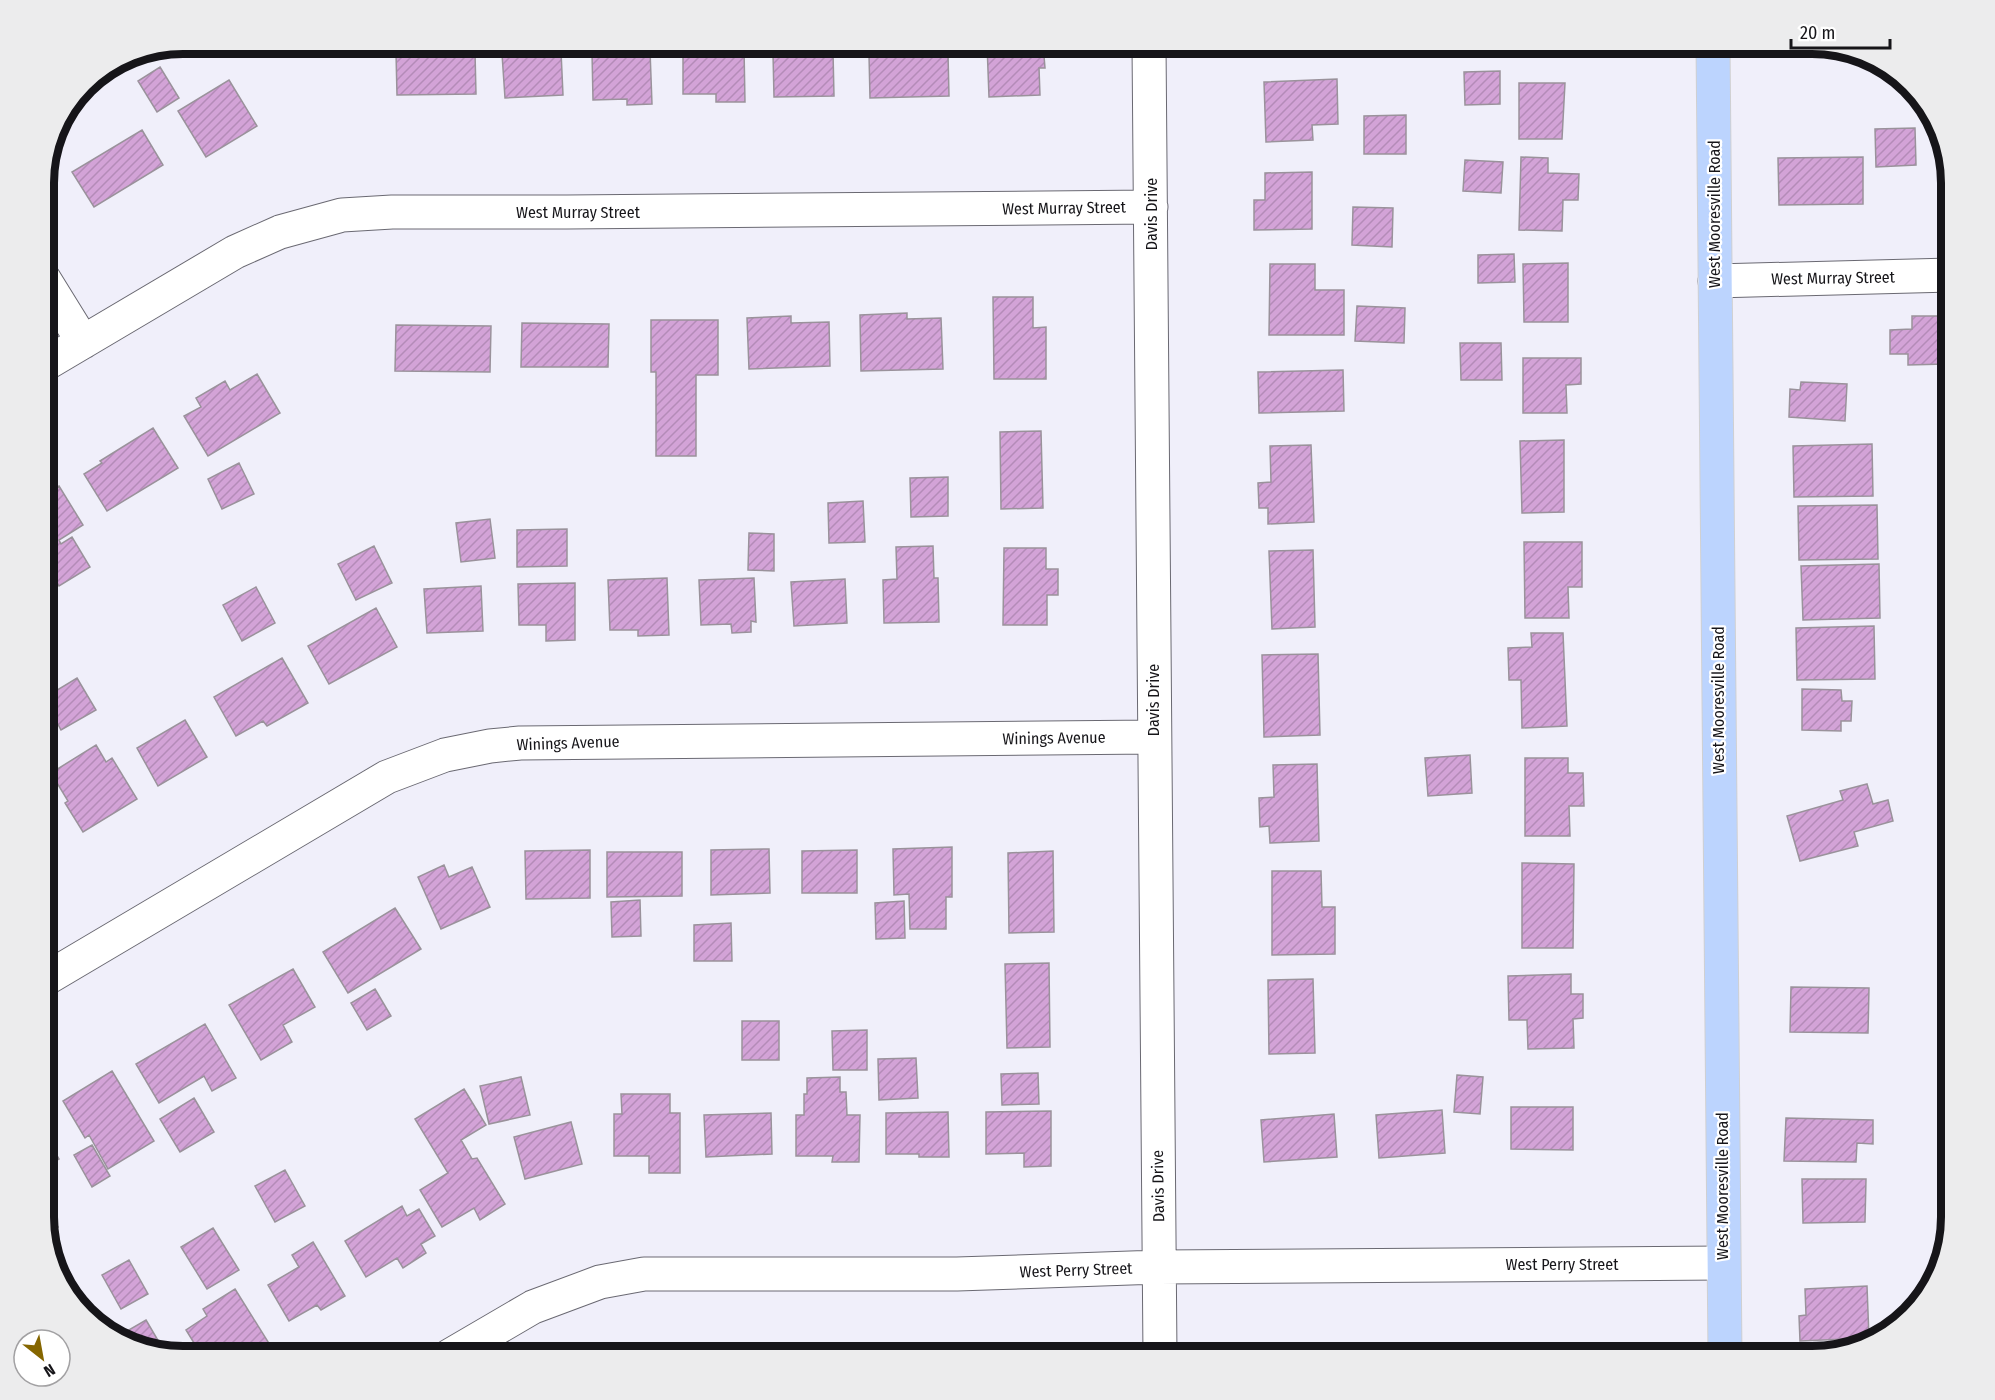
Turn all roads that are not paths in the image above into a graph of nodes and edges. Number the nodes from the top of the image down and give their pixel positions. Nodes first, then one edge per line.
1 (1149, 54) edge
2 (1713, 54) edge
3 (1150, 207) junction
4 (1941, 275) edge
5 (1715, 281) junction
6 (54, 296) edge
7 (82, 342) junction
8 (54, 359) edge
9 (1154, 736) junction
10 (54, 974) edge
11 (1723, 1263) junction
12 (1159, 1267) junction
13 (466, 1346) edge
14 (1160, 1346) edge
15 (1725, 1346) edge

1 - 3 street, Davis Drive
2 - 5 main road, West Mooresville Road
3 - 7 street, West Murray Street
3 - 9 street, Davis Drive
4 - 5 street, West Murray Street
5 - 11 main road, West Mooresville Road
6 - 7 street
7 - 8 street, West Murray Street
9 - 10 street, Winings Avenue
9 - 12 street, Davis Drive
11 - 12 street, West Perry Street
11 - 15 main road, West Mooresville Road
12 - 13 street, West Perry Street
12 - 14 street, Davis Drive

